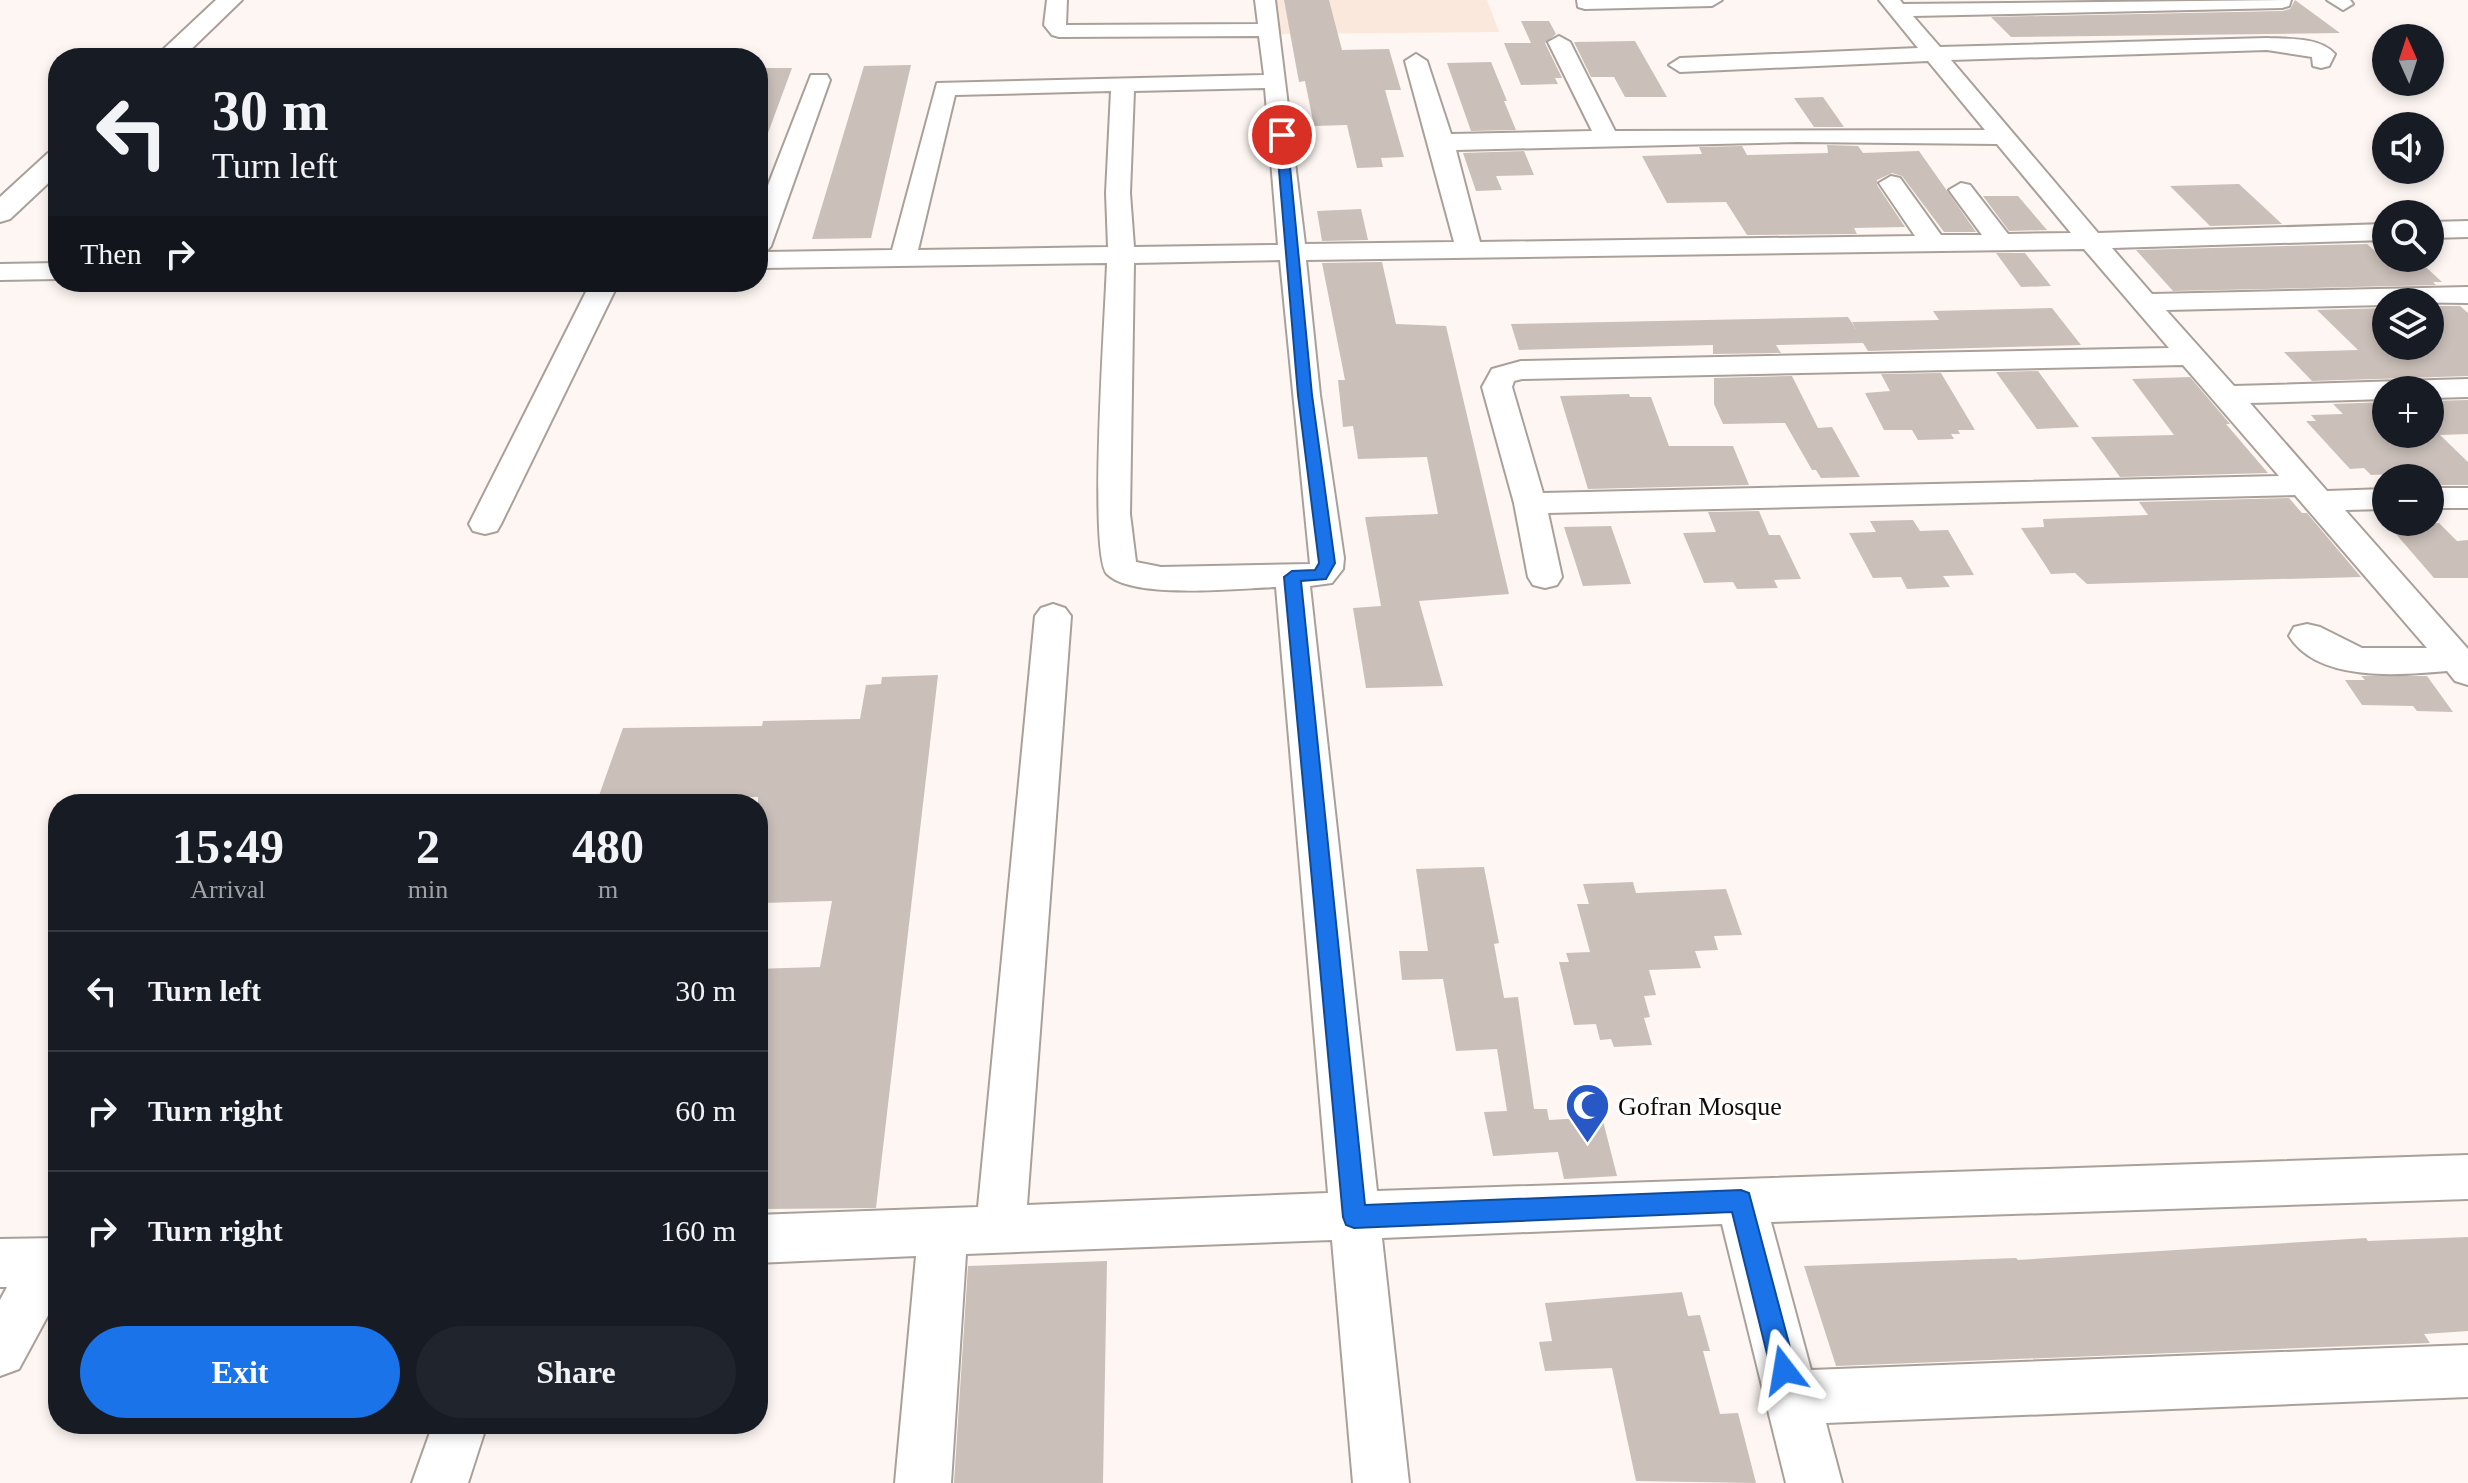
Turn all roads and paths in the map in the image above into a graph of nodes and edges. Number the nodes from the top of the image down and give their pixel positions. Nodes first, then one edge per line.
1 (230, 0) edge
2 (1057, 0) edge
3 (1265, 0) edge
4 (1712, 0) edge
5 (2176, 2) edge
6 (2282, 2) edge
7 (1585, 3) dead end
8 (2047, 4) edge
9 (1894, 5) edge
10 (1270, 30) junction
11 (1559, 42) dead end
12 (178, 48) edge
13 (1935, 54) junction
14 (1416, 61) dead end
15 (2321, 61) dead end
16 (1680, 65) dead end
17 (819, 80) dead end
18 (1275, 81) junction
19 (1123, 84) junction
20 (1925, 136) junction
21 (2004, 137) junction
22 (1607, 138) junction
23 (1444, 151) junction
24 (48, 168) edge
25 (1891, 183) dead end
26 (2045, 185) junction
27 (1961, 190) dead end
28 (0, 213) edge
29 (768, 219) edge
30 (2468, 229) edge
31 (2444, 230) edge
32 (2372, 232) edge
33 (1932, 241) junction
34 (2000, 241) junction
35 (2091, 241) junction
36 (1469, 248) junction
37 (1292, 251) junction
38 (1121, 254) junction
39 (903, 258) junction
40 (768, 260) edge
41 (48, 271) edge
42 (0, 272) edge
43 (600, 292) edge
44 (2468, 295) edge
45 (2145, 302) junction
46 (2193, 356) junction
47 (2468, 388) edge
48 (2444, 389) edge
49 (2372, 390) edge
50 (2227, 395) junction
51 (2313, 493) junction
52 (2372, 498) edge
53 (2444, 498) edge
54 (2468, 498) edge
55 (1530, 503) junction
56 (485, 524) dead end
57 (1292, 577) junction
58 (1545, 577) dead end
59 (1053, 616) dead end
60 (2307, 636) dead end
61 (2462, 665) edge
62 (2468, 1177) edge
63 (1741, 1201) junction
64 (1354, 1217) junction
65 (1000, 1231) junction
66 (943, 1233) junction
67 (768, 1239) edge
68 (48, 1262) edge
69 (0, 1263) edge
70 (48, 1272) edge
71 (0, 1350) edge
72 (2468, 1371) edge
73 (1791, 1398) junction
74 (457, 1434) edge
75 (440, 1483) edge
76 (923, 1483) edge
77 (1381, 1483) edge
78 (1814, 1483) edge

1 - 12 main road
2 - 10 street
3 - 10 street
4 - 7 street
5 - 6 street
5 - 8 street
8 - 9 street
9 - 13 street
10 - 18 street
11 - 22 street
13 - 15 street
13 - 16 street
13 - 21 street
14 - 23 street
17 - 29 street
18 - 19 street
18 - 37 street
19 - 38 street
19 - 39 street
20 - 21 street
20 - 22 street
20 - 26 street
21 - 26 street
22 - 23 street
23 - 36 street
24 - 28 main road
25 - 33 street
26 - 35 street
27 - 34 street
30 - 31 street
32 - 35 street
33 - 34 street
33 - 36 street
34 - 35 street
35 - 45 street
36 - 37 street
37 - 38 street
37 - 57 street
38 - 39 street
38 - 57 street
39 - 40 street
41 - 42 street
43 - 56 street
44 - 45 street
45 - 46 street
46 - 50 street
46 - 55 street
47 - 48 street
49 - 50 street
50 - 51 street
51 - 52 street
51 - 55 street
51 - 61 street
53 - 54 street
55 - 58 street
57 - 64 street
59 - 65 street
60 - 61 street
62 - 63 street
63 - 64 street
63 - 73 street
64 - 65 street
64 - 77 street
65 - 66 street
66 - 67 street
66 - 76 street
68 - 69 street
70 - 71 street
72 - 73 street
73 - 78 street
74 - 75 street

